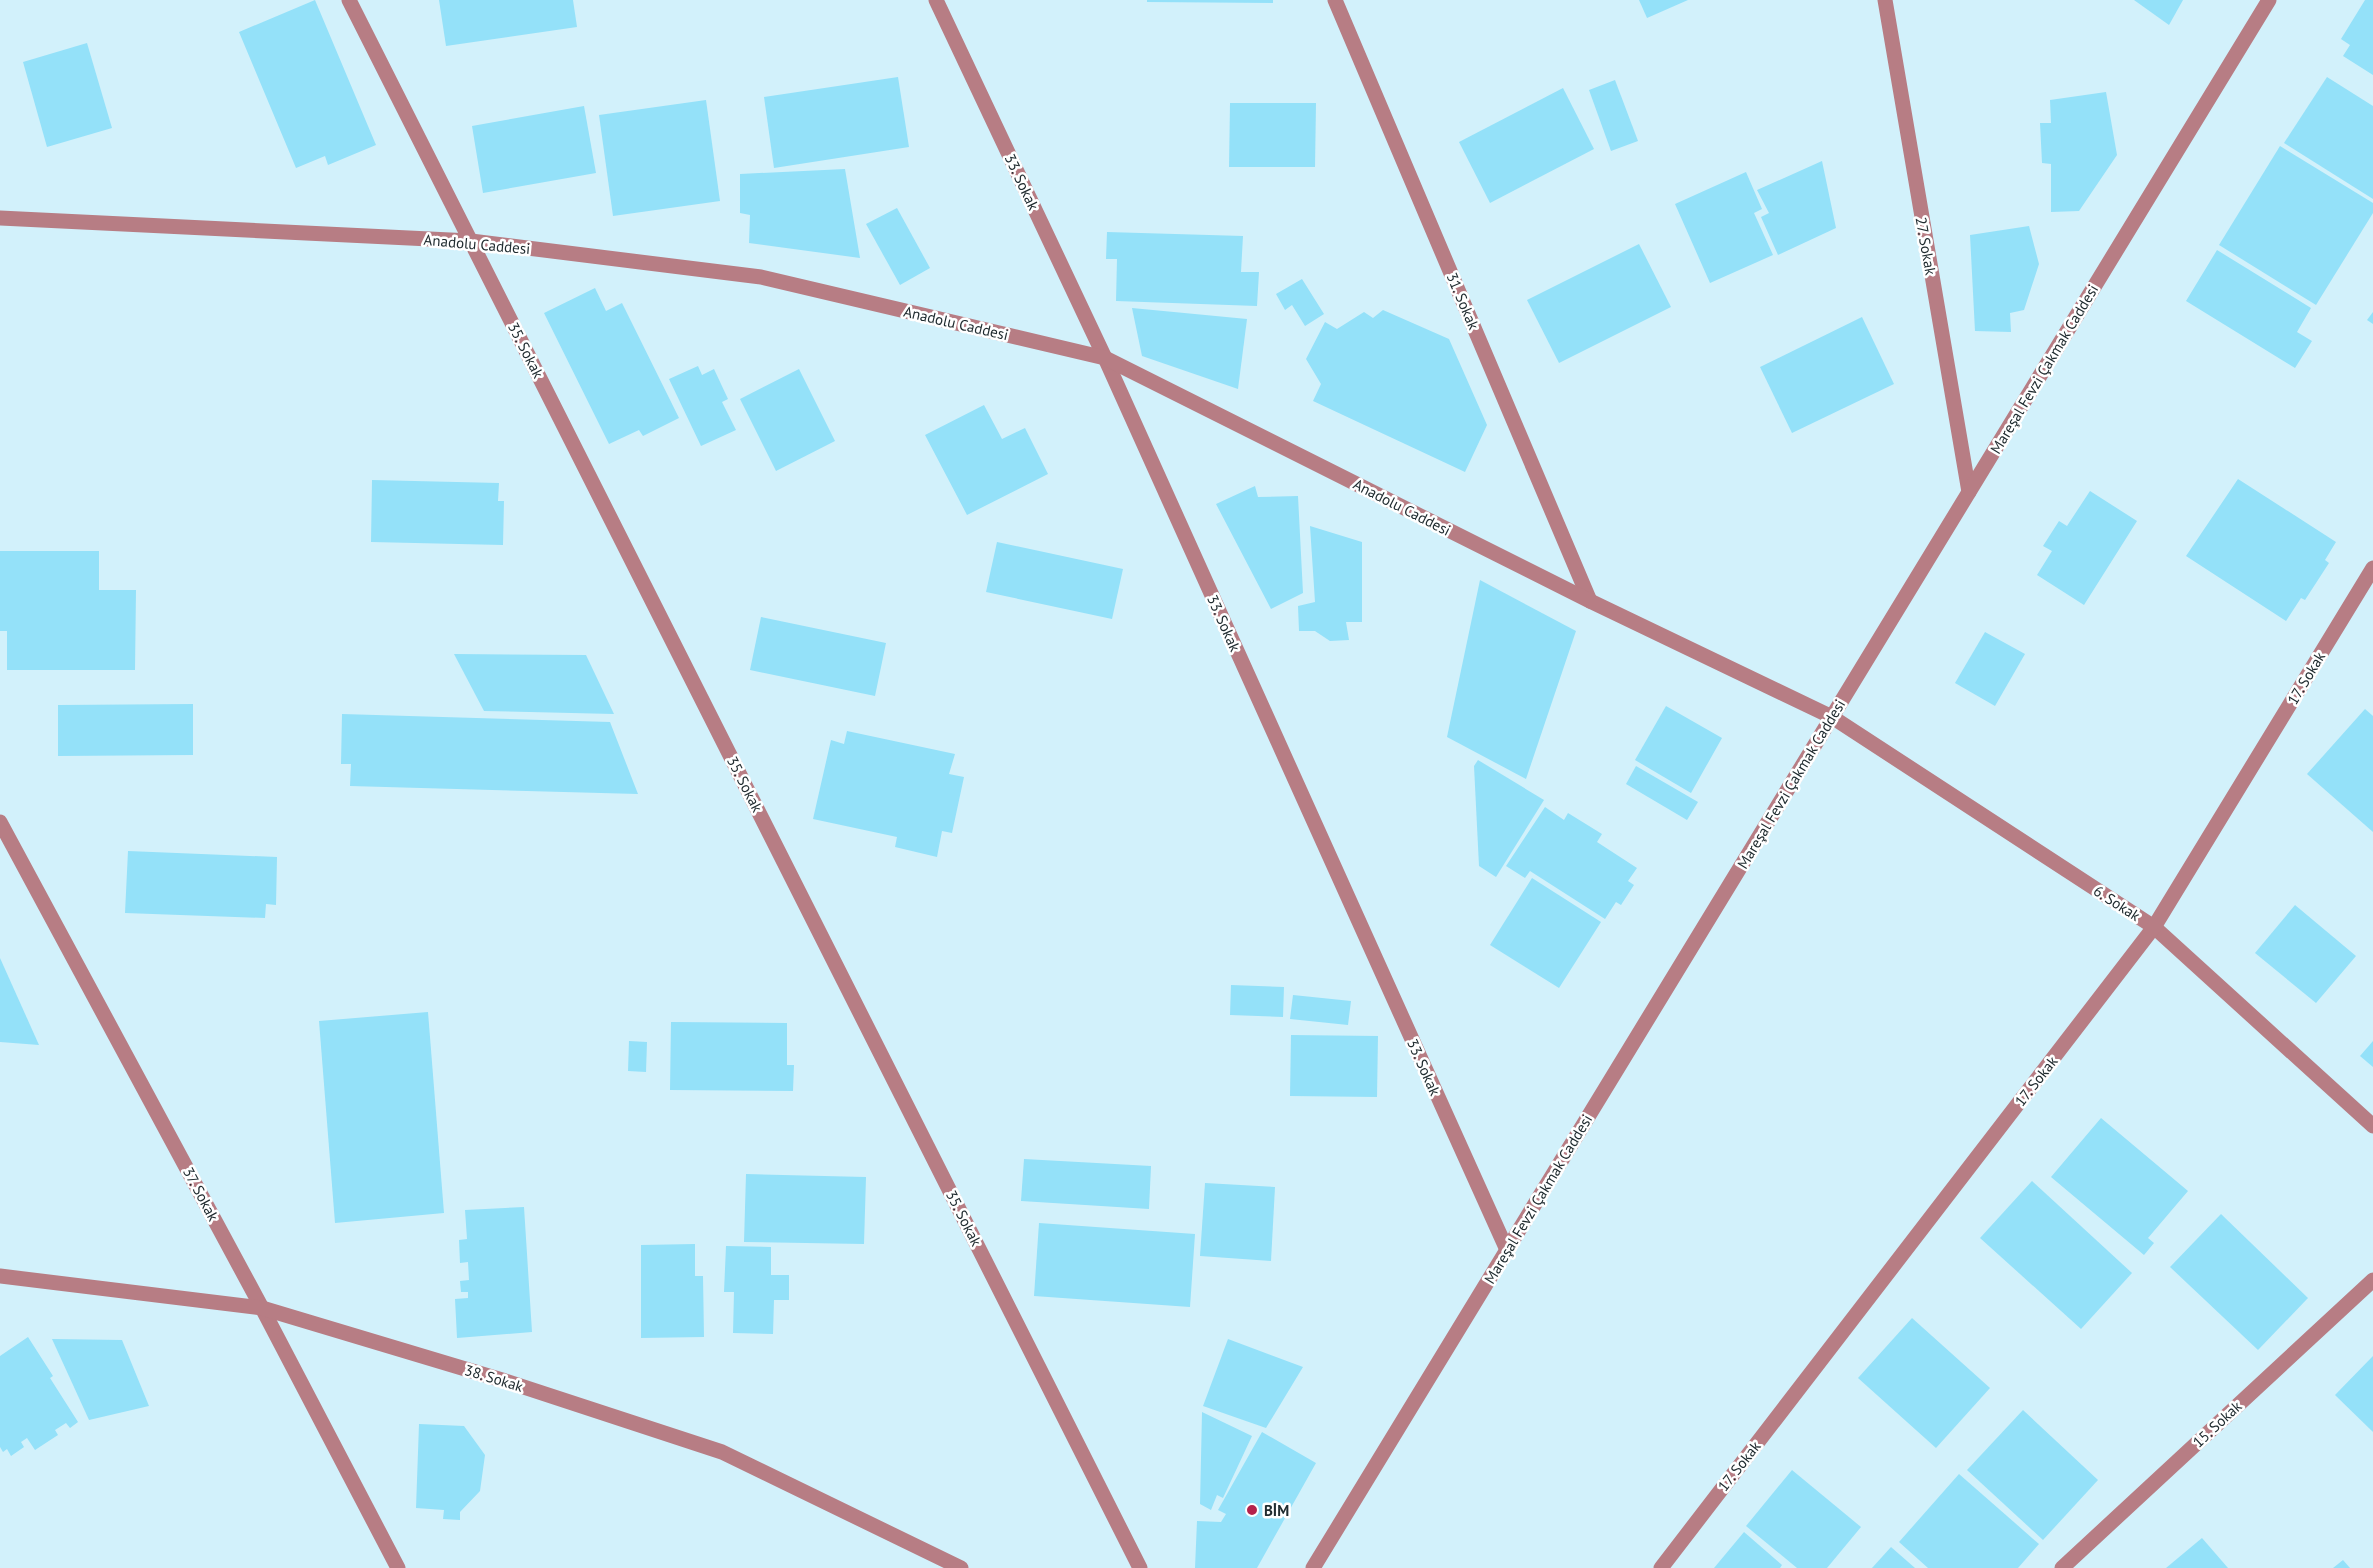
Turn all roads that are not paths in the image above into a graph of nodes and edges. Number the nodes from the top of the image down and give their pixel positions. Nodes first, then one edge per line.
1 (349, 0) edge
2 (936, 0) edge
3 (1335, 0) edge
4 (1885, 0) edge
5 (2269, 0) edge
6 (0, 218) edge
7 (471, 241) junction
8 (1105, 358) junction
9 (1969, 492) junction
10 (2373, 567) edge
11 (1590, 601) junction
12 (1832, 717) junction
13 (0, 822) edge
14 (2154, 927) junction
15 (2373, 1126) edge
16 (1507, 1250) junction
17 (0, 1276) edge
18 (2373, 1280) edge
19 (262, 1308) junction
20 (398, 1568) edge
21 (961, 1568) edge
22 (1140, 1568) edge
23 (1313, 1568) edge
24 (1661, 1568) edge
25 (2062, 1568) edge

1 - 7 street, 35. Sokak
2 - 8 street, 33. Sokak
3 - 11 street, 31. Sokak
4 - 9 street, 27. Sokak
5 - 9 street, Mareşal Fevzi Çakmak Caddesi
6 - 7 street, Anadolu Caddesi
7 - 8 street, Anadolu Caddesi
7 - 22 street, 35. Sokak
8 - 11 street, Anadolu Caddesi
8 - 16 street, 33. Sokak
9 - 12 street, Mareşal Fevzi Çakmak Caddesi
10 - 14 street, 17. Sokak
11 - 12 street, Anadolu Caddesi
12 - 14 street, 6. Sokak
12 - 16 street, Mareşal Fevzi Çakmak Caddesi
13 - 19 street, 37. Sokak
14 - 15 street, 6. Sokak
14 - 24 street, 17. Sokak
16 - 23 street, Mareşal Fevzi Çakmak Caddesi
17 - 19 street, 38. Sokak
18 - 25 street, 15. Sokak
19 - 20 street, 37. Sokak
19 - 21 street, 38. Sokak

